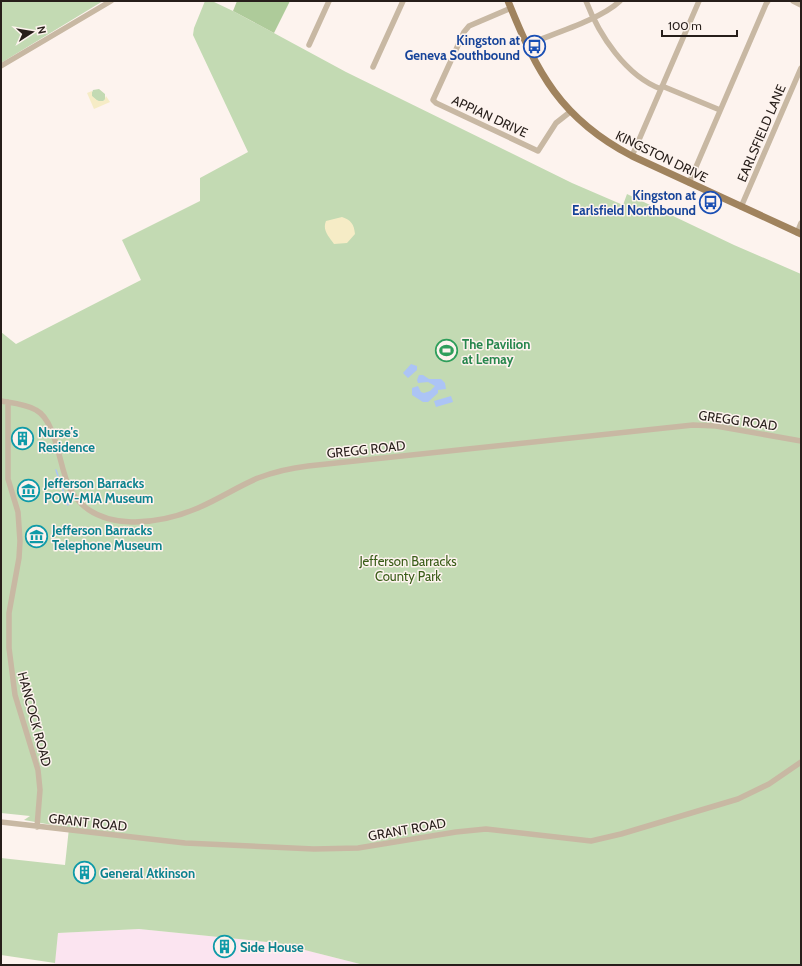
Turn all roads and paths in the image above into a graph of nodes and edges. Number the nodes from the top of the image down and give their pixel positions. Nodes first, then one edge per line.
1 (111, 1) edge
2 (329, 1) edge
3 (403, 1) edge
4 (586, 1) edge
5 (620, 1) edge
6 (699, 1) edge
7 (768, 1) edge
8 (793, 1) edge
9 (510, 4) edge
10 (801, 4) edge
11 (593, 17) junction
12 (310, 45) dead end
13 (526, 45) junction
14 (1, 66) edge
15 (373, 67) dead end
16 (801, 68) edge
17 (662, 87) junction
18 (720, 110) junction
19 (570, 112) junction
20 (632, 156) junction
21 (689, 183) junction
22 (741, 207) junction
23 (801, 223) edge
24 (799, 234) edge
25 (1, 401) edge
26 (8, 402) junction
27 (801, 441) edge
28 (801, 762) edge
29 (1, 822) edge
30 (37, 827) junction

1 - 14 street
2 - 12 street
3 - 15 street
4 - 11 street
5 - 11 street
6 - 17 street
7 - 18 street
8 - 10 street
9 - 13 main road, KINGSTON DRIVE
9 - 19 street, APPIAN DRIVE
11 - 13 street
11 - 17 street
13 - 19 main road, KINGSTON DRIVE
16 - 22 street, EARLSFIELD LANE
17 - 18 street
17 - 20 street
18 - 21 street
19 - 20 main road, KINGSTON DRIVE
20 - 21 main road, KINGSTON DRIVE
21 - 22 main road, KINGSTON DRIVE
22 - 24 main road, KINGSTON DRIVE
23 - 24 street
25 - 26 street, GREGG ROAD
26 - 27 street, GREGG ROAD
26 - 30 street, HANCOCK ROAD
28 - 30 street, GRANT ROAD
29 - 30 street, GRANT ROAD

